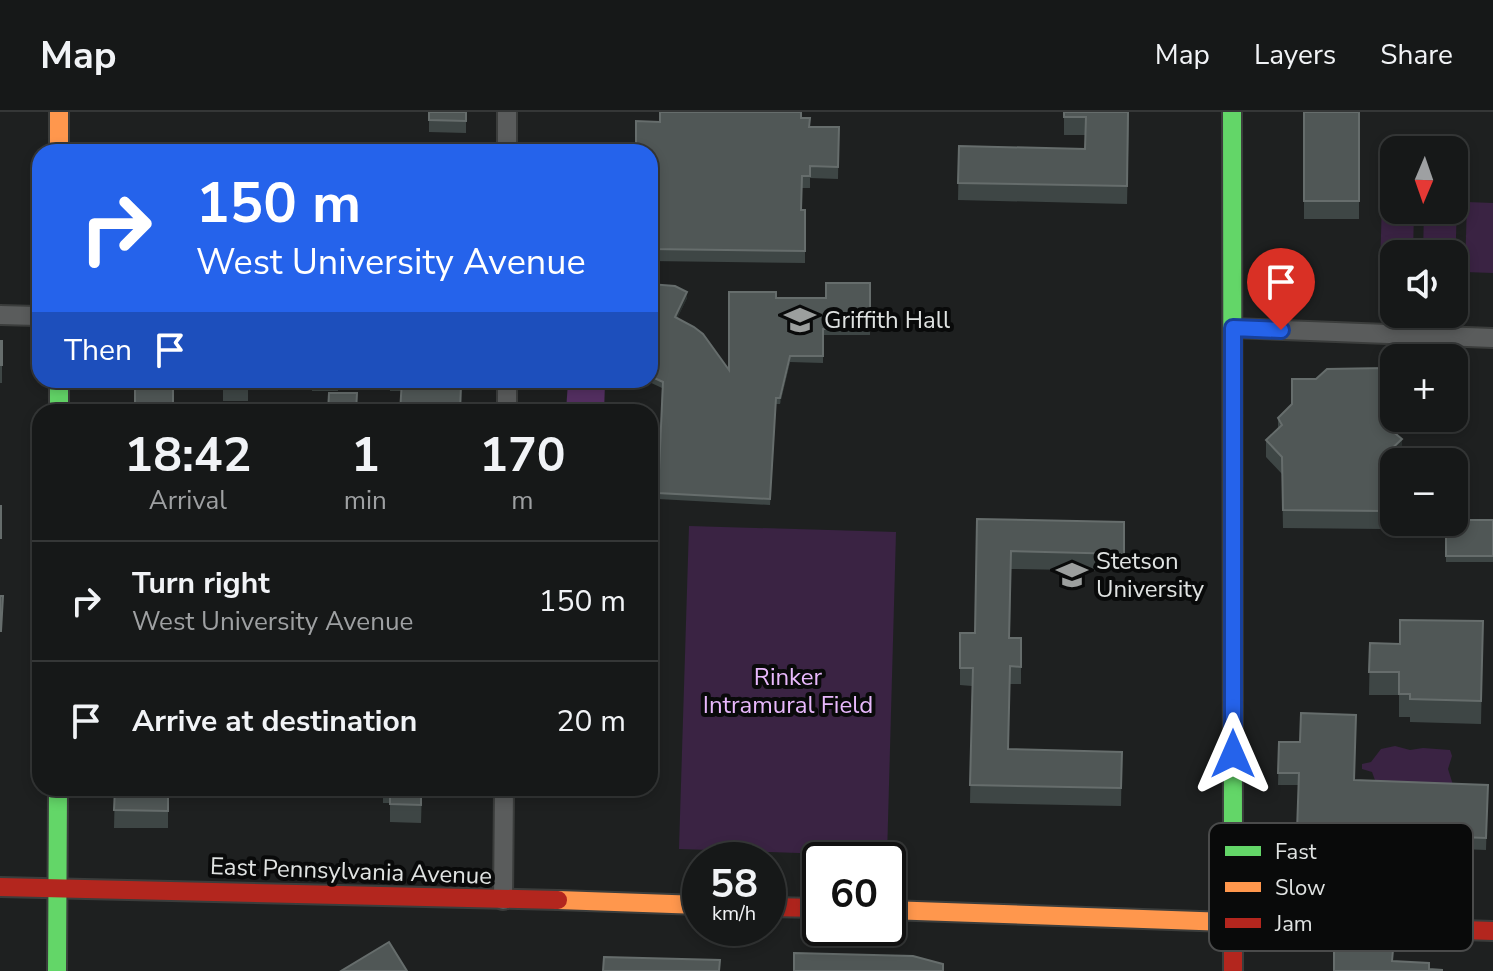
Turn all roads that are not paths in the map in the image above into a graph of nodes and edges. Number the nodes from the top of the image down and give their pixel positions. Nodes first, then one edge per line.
1 (59, 112) edge
2 (507, 112) edge
3 (1232, 112) edge
4 (59, 144) edge
5 (507, 144) edge
6 (0, 315) edge
7 (32, 316) edge
8 (1233, 328) junction
9 (1493, 338) edge
10 (58, 796) edge
11 (504, 796) edge
12 (1233, 823) edge
13 (0, 887) edge
14 (59, 888) junction
15 (503, 900) junction
16 (682, 905) edge
17 (906, 911) edge
18 (1209, 922) edge
19 (1473, 930) edge
20 (1493, 931) edge
21 (57, 971) edge

1 - 4 street
2 - 5 street
3 - 8 street
6 - 7 street
8 - 9 street
8 - 12 street
10 - 14 street
11 - 15 street
13 - 14 street, East Pennsylvania Avenue
14 - 15 street, East Pennsylvania Avenue
14 - 21 street
15 - 16 street, East Pennsylvania Avenue
17 - 18 street
19 - 20 street

